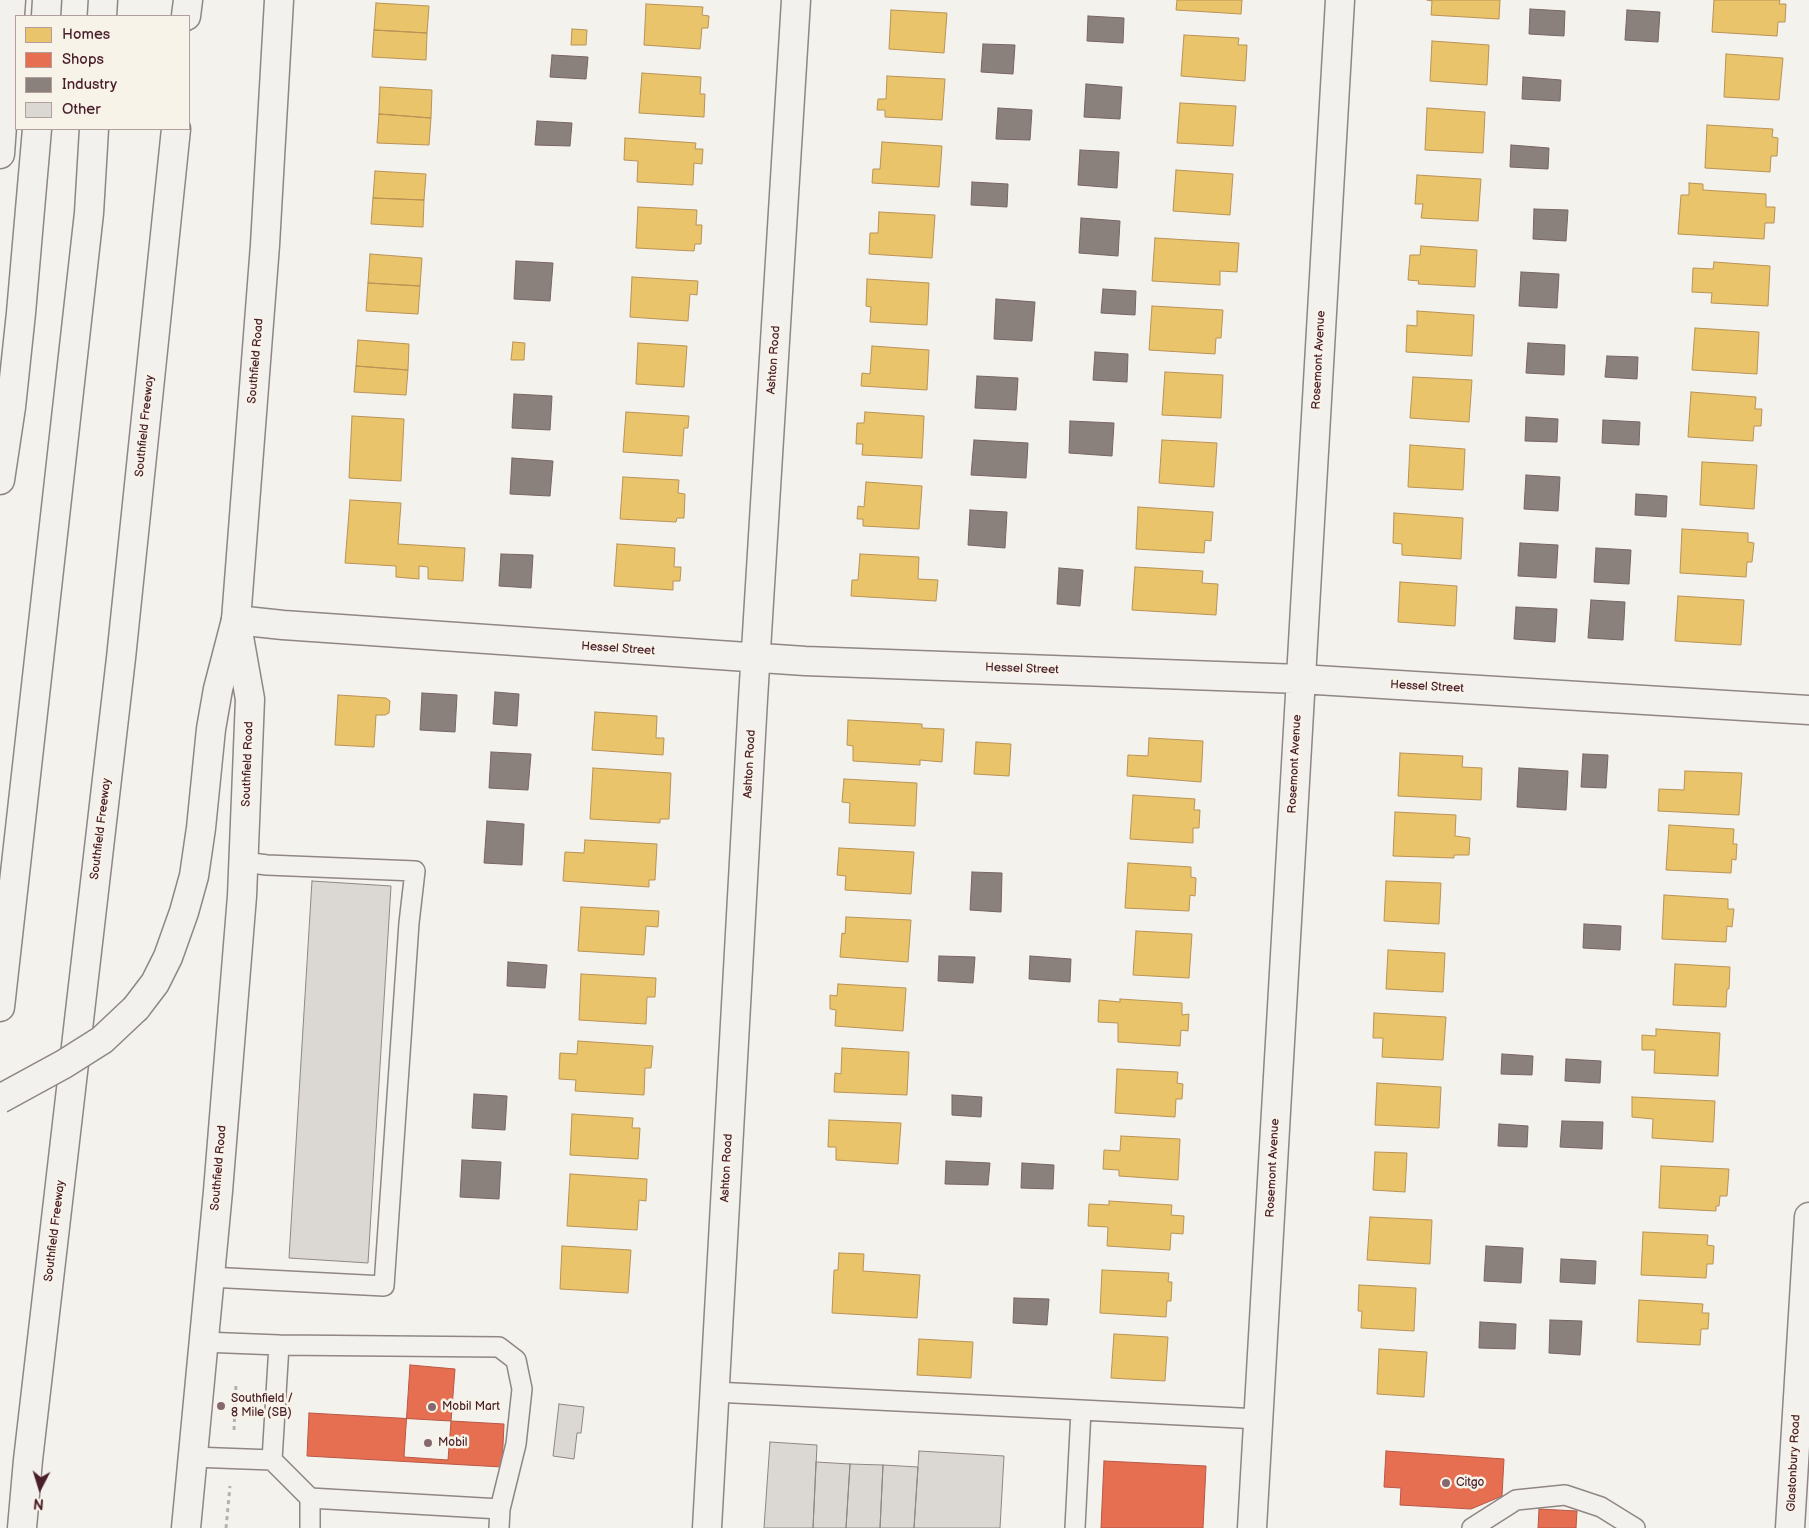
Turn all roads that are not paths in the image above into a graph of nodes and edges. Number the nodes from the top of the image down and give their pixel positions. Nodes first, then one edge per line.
1 (11, 0) edge
2 (47, 0) edge
3 (103, 0) edge
4 (188, 0) edge
5 (280, 0) edge
6 (796, 0) edge
7 (1340, 0) edge
8 (46, 15) edge
9 (102, 15) edge
10 (186, 15) edge
11 (36, 130) edge
12 (94, 130) edge
13 (176, 130) edge
14 (0, 154) edge
15 (0, 480) edge
16 (236, 620) junction
17 (756, 658) junction
18 (1300, 679) junction
19 (1809, 710) edge
20 (244, 862) junction
21 (0, 1007) edge
22 (0, 1099) edge
23 (1809, 1217) edge
24 (209, 1277) junction
25 (203, 1342) junction
26 (279, 1345) junction
27 (714, 1392) junction
28 (1080, 1410) junction
29 (1259, 1419) junction
30 (193, 1457) junction
31 (272, 1460) junction
32 (1802, 1466) edge
33 (310, 1498) junction
34 (500, 1509) junction
35 (22, 1528) edge
36 (186, 1528) edge
37 (310, 1528) edge
38 (498, 1528) edge
39 (706, 1528) edge
40 (1075, 1528) edge
41 (1252, 1528) edge
42 (1472, 1528) edge
43 (1635, 1528) edge
44 (1790, 1528) edge

1 - 14 main road
2 - 8 main road
3 - 9 main road
4 - 10 main road
5 - 16 main road, Southfield Road
6 - 17 main road, Ashton Road
7 - 18 main road, Rosemont Avenue
11 - 15 main road
12 - 21 main road
13 - 35 main road, Southfield Freeway
16 - 17 main road, Hessel Street
16 - 20 main road, Southfield Road
16 - 22 main road, bridge
17 - 18 main road, Hessel Street
17 - 27 main road, Ashton Road
18 - 19 main road, Hessel Street
18 - 29 main road, Rosemont Avenue
20 - 24 main road, Southfield Road
20 - 24 lane
23 - 32 main road, Glastonbury Road
24 - 25 main road, Southfield Road
25 - 26 lane
25 - 30 main road, Southfield Road
26 - 31 lane
26 - 34 lane
27 - 28 lane
27 - 39 main road, Ashton Road
28 - 29 lane
28 - 40 lane
29 - 41 main road, Rosemont Avenue
30 - 31 lane
30 - 36 main road, Southfield Road
31 - 33 lane
32 - 44 main road, Glastonbury Road
33 - 34 lane
33 - 37 lane
34 - 38 lane
42 - 43 lane

